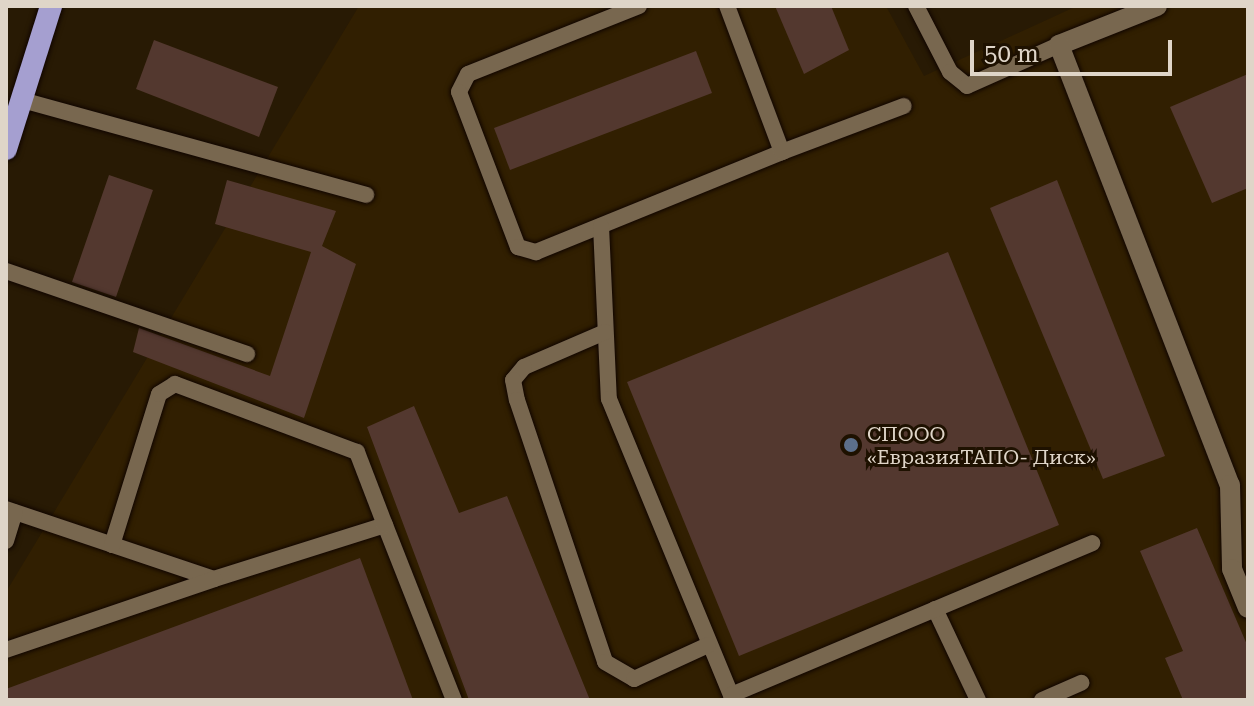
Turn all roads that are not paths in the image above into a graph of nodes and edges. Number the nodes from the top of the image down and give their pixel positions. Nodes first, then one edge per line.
1 (51, 6) edge
2 (639, 6) edge
3 (727, 6) edge
4 (916, 6) edge
5 (1157, 6) edge
6 (1059, 45) junction
7 (22, 100) junction
8 (904, 106) dead end
9 (6, 149) edge
10 (782, 152) junction
11 (366, 195) dead end
12 (601, 226) junction
13 (6, 271) edge
14 (605, 332) junction
15 (247, 354) dead end
16 (11, 511) edge
17 (385, 525) junction
18 (6, 541) edge
19 (1092, 543) dead end
20 (112, 545) junction
21 (214, 579) junction
22 (1248, 608) edge
23 (935, 609) junction
24 (708, 645) junction
25 (6, 650) edge
26 (1081, 683) dead end
27 (732, 698) edge
28 (454, 700) edge
29 (978, 700) edge
30 (1042, 700) edge

1 - 7 highway
2 - 12 lane
3 - 10 lane
4 - 6 lane
5 - 6 street
6 - 22 street
7 - 9 highway
7 - 11 lane
8 - 10 lane
10 - 12 lane
12 - 14 lane
13 - 15 lane
14 - 24 lane
14 - 24 lane
16 - 18 lane
16 - 20 lane
17 - 20 lane
17 - 21 lane
17 - 28 lane
19 - 23 lane
20 - 21 lane
21 - 25 lane
23 - 27 lane
23 - 29 lane
24 - 27 lane
26 - 30 lane

